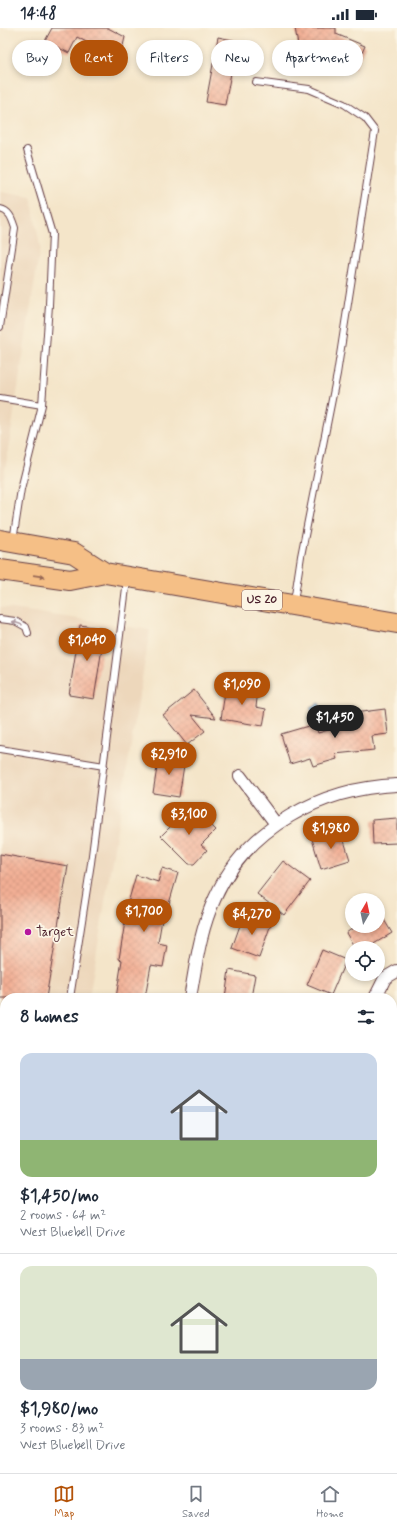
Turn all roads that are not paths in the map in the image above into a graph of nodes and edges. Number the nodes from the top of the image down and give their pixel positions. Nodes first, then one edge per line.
1 (256, 82) dead end
2 (27, 150) dead end
3 (0, 210) edge
4 (0, 327) edge
5 (0, 398) edge
6 (42, 405) junction
7 (4, 544) edge
8 (0, 570) edge
9 (105, 573) junction
10 (128, 576) junction
11 (293, 605) junction
12 (0, 619) edge
13 (397, 623) edge
14 (28, 633) dead end
15 (0, 749) edge
16 (104, 766) junction
17 (240, 776) dead end
18 (397, 785) edge
19 (276, 824) junction
20 (397, 971) edge
21 (71, 993) edge
22 (191, 993) edge
23 (378, 993) edge

1 - 11 lane
2 - 6 lane
3 - 4 lane
5 - 6 lane
6 - 7 lane
7 - 9 main road, US 20
8 -> 9 main road, US 20
9 - 10 main road, US 20
10 - 11 main road, US 20
10 - 16 lane
11 - 13 main road, US 20
14 -> 12 lane
15 - 16 lane
16 - 21 lane
17 - 19 street
18 - 19 street
19 - 22 street
20 - 23 street

